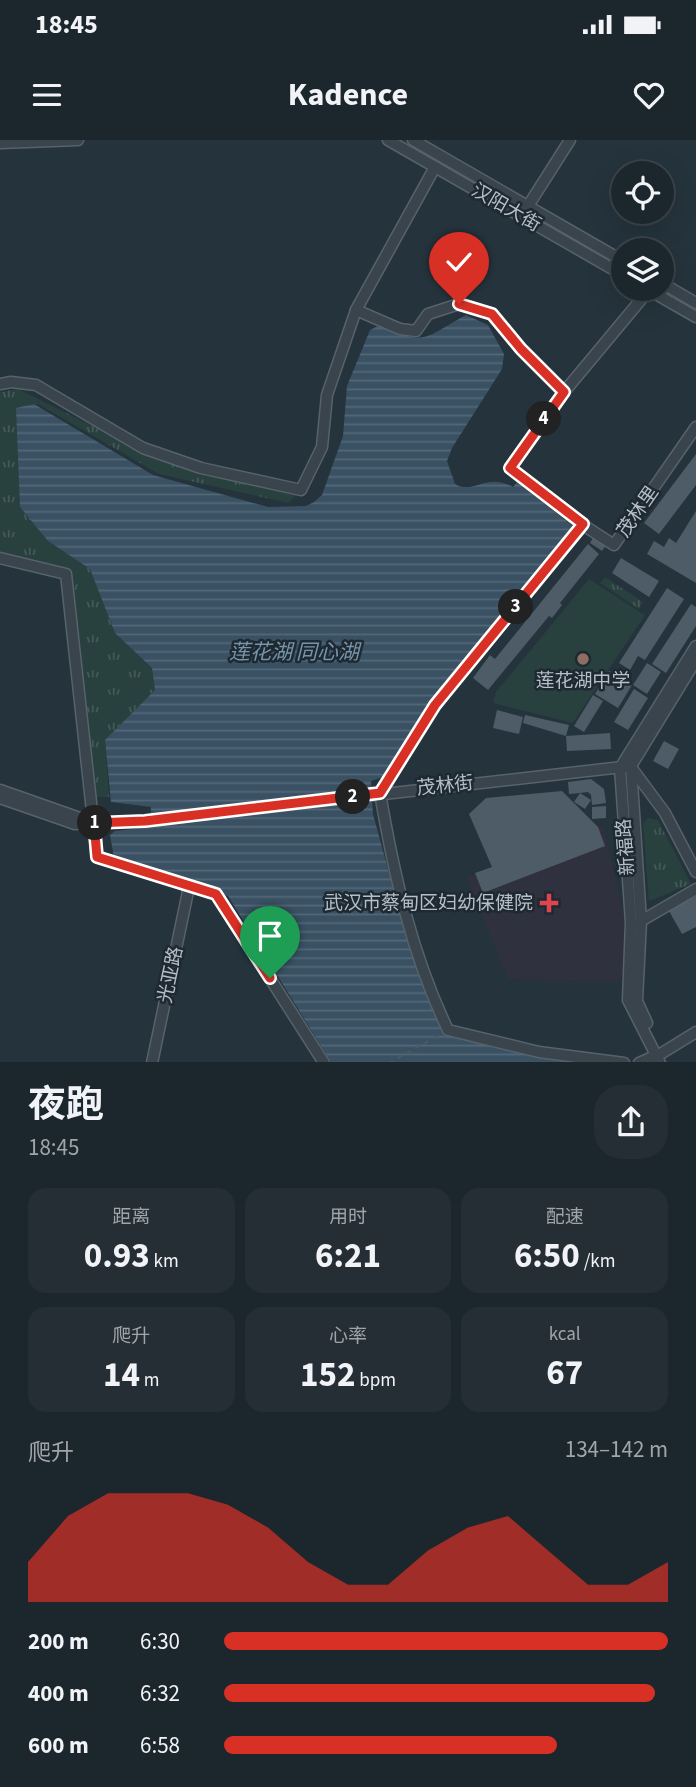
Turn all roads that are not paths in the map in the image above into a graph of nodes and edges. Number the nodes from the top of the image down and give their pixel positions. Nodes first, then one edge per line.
1 (78, 140) edge
2 (388, 140) edge
3 (413, 140) edge
4 (570, 140) edge
5 (0, 143) edge
6 (435, 167) junction
7 (528, 206) junction
8 (611, 254) edge
9 (611, 268) edge
10 (674, 290) edge
11 (638, 301) edge
12 (669, 301) edge
13 (696, 303) edge
14 (356, 310) junction
15 (696, 317) edge
16 (0, 384) edge
17 (564, 392) junction
18 (696, 427) edge
19 (583, 524) junction
20 (0, 558) edge
21 (696, 646) edge
22 (696, 660) edge
23 (626, 767) junction
24 (0, 790) edge
25 (380, 793) junction
26 (0, 798) edge
27 (94, 823) junction
28 (696, 872) edge
29 (189, 887) junction
30 (696, 889) edge
31 (641, 920) junction
32 (696, 1032) edge
33 (661, 1058) edge
34 (152, 1062) edge
35 (324, 1062) edge
36 (624, 1062) edge
37 (639, 1062) edge

1 - 5 street
2 - 6 street, 汉阳大街
3 - 7 street, 汉阳大街
4 - 7 street
6 - 9 street, 汉阳大街
6 - 14 street
7 - 8 street, 汉阳大街
10 - 13 street
11 - 17 street, 茂林里
12 - 15 street
14 - 16 street
14 - 17 street
17 - 19 street, 茂林里
18 - 19 street, 茂林里
19 - 25 street
20 - 27 street
21 - 23 street
22 - 23 street
23 - 25 street, 茂林街
23 - 28 street
23 - 31 street, 新福路
23 - 33 street, 新福路
24 - 27 street, 茂林街
25 - 27 street, 茂林街
25 - 36 street
26 - 27 street, 茂林街
27 - 29 street
29 - 34 street, 光亚路
29 - 35 street
30 - 31 street
31 - 33 street, 新福路
32 - 33 street
33 - 37 street

